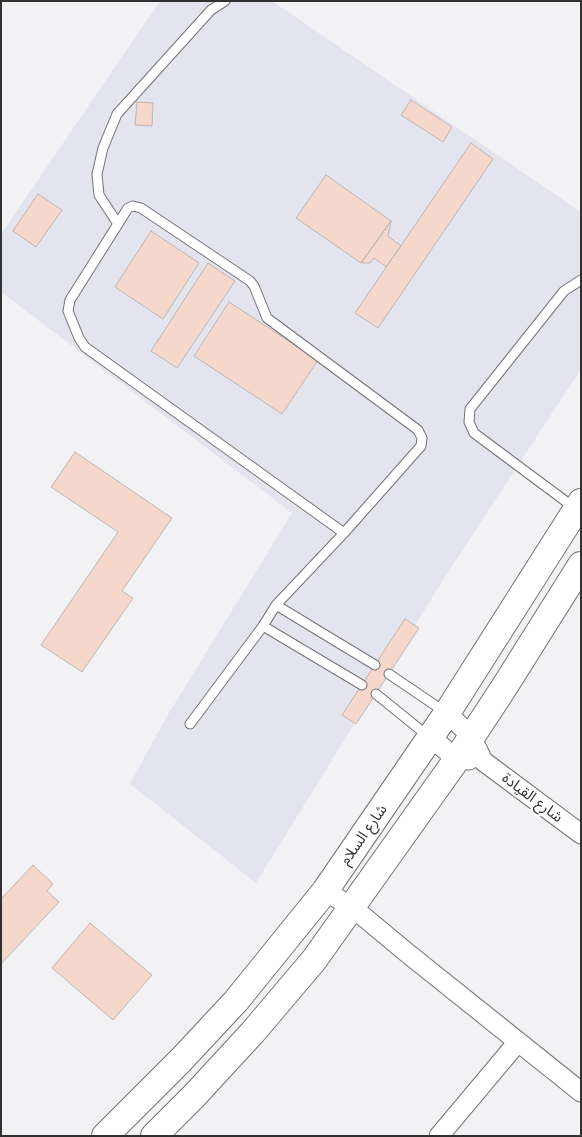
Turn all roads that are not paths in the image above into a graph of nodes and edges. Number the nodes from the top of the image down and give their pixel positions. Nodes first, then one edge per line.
1 (225, 1) edge
2 (118, 224) junction
3 (581, 280) edge
4 (578, 505) edge
5 (344, 533) junction
6 (581, 565) edge
7 (276, 605) junction
8 (263, 626) junction
9 (375, 665) dead end
10 (389, 674) dead end
11 (362, 685) dead end
12 (376, 694) dead end
13 (447, 713) junction
14 (190, 724) dead end
15 (471, 736) junction
16 (431, 738) junction
17 (457, 759) junction
18 (483, 762) junction
19 (581, 834) edge
20 (325, 890) junction
21 (352, 907) junction
22 (517, 1042) junction
23 (581, 1092) edge
24 (105, 1136) edge
25 (154, 1136) edge
26 (439, 1136) edge

1 - 2 lane
2 - 5 lane
2 - 5 lane
3 - 4 lane
4 - 13 main road, شارع السلام
5 - 7 lane
6 - 15 main road
7 - 8 lane
7 - 9 lane
8 - 11 lane
8 - 14 lane
10 - 13 lane
12 - 16 lane
13 - 15 street
13 - 16 main road, شارع السلام
15 - 17 main road
15 - 18 street
16 - 17 street
16 - 20 main road, شارع السلام
17 - 18 street
17 - 21 main road
18 - 19 street, شارع القيادة
20 - 21 street
20 - 24 main road, شارع السلام
21 - 22 street
21 - 25 main road
22 - 23 street
22 - 26 street

